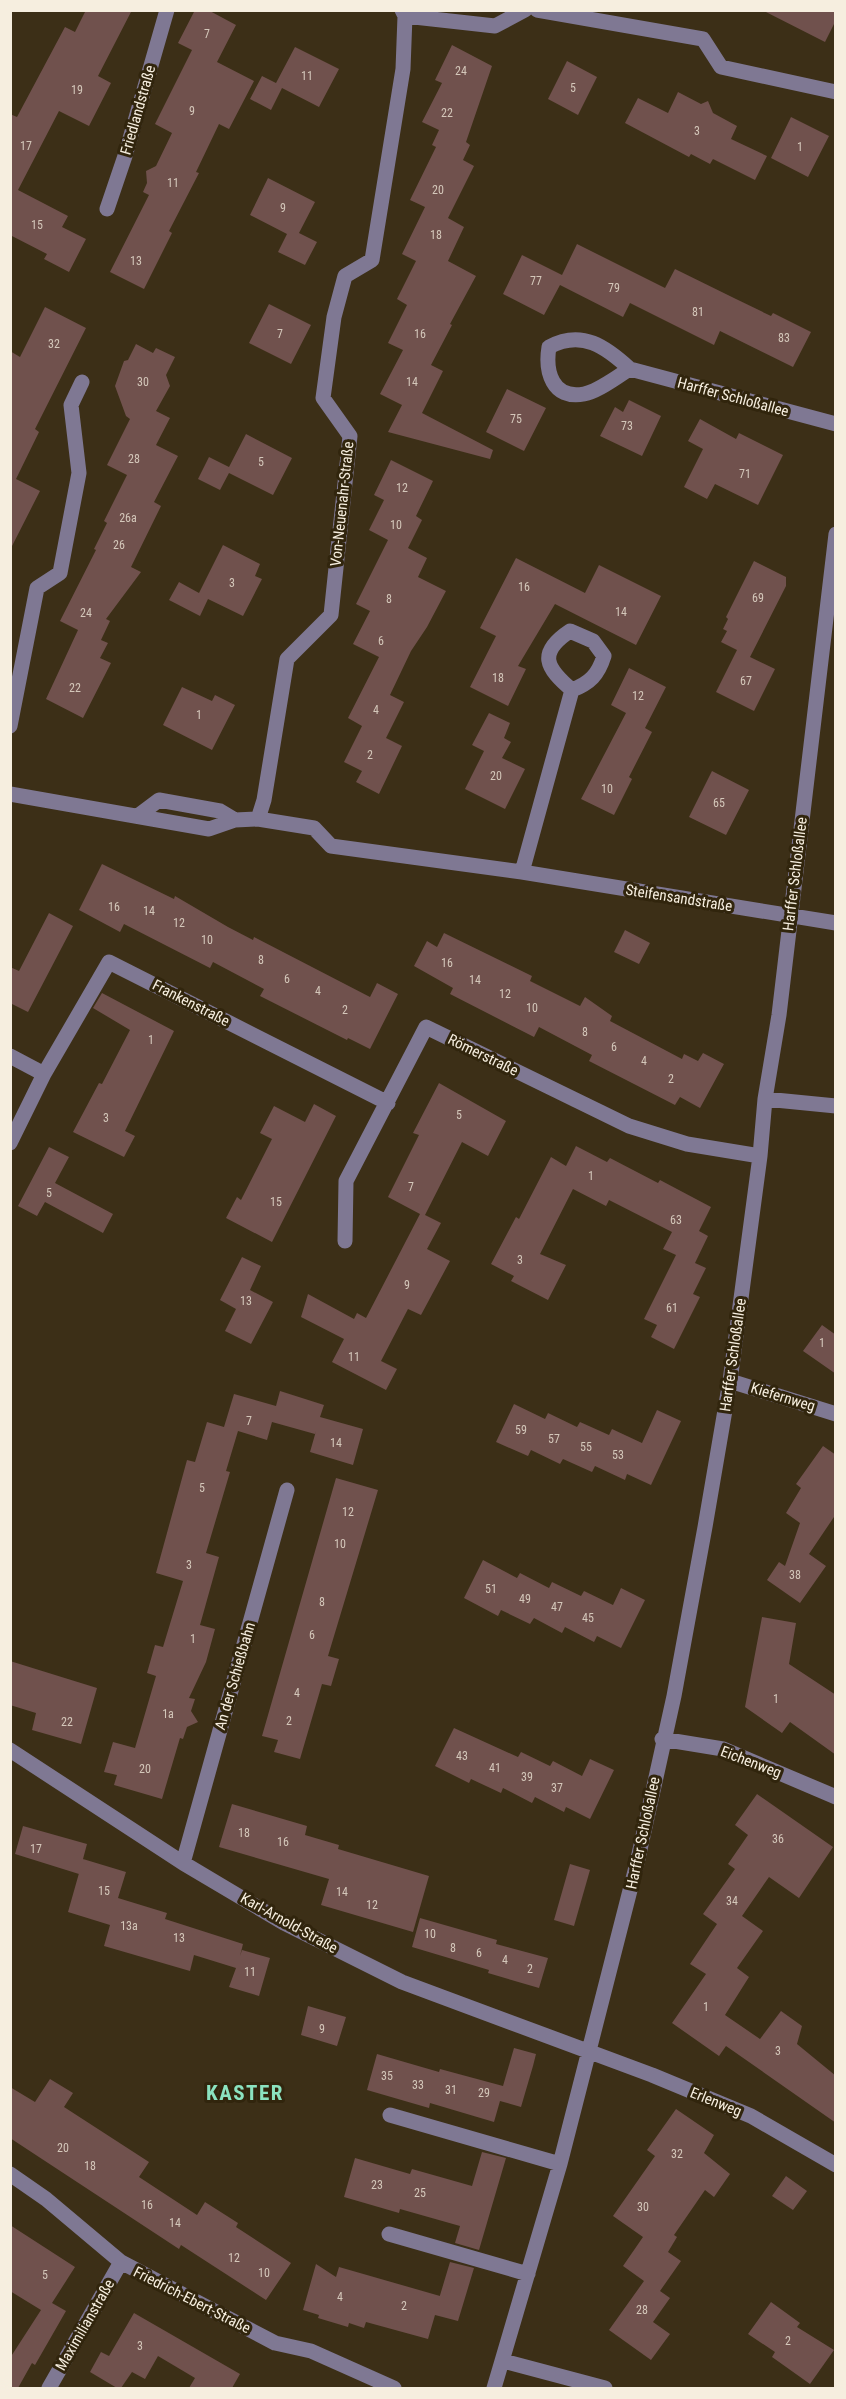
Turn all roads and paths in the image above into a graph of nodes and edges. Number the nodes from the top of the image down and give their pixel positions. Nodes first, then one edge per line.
1 (167, 10) edge
2 (525, 10) edge
3 (537, 10) edge
4 (403, 13) edge
5 (836, 92) edge
6 (107, 209) dead end
7 (630, 369) junction
8 (82, 382) dead end
9 (836, 424) edge
10 (836, 534) edge
11 (572, 690) dead end
12 (10, 726) edge
13 (10, 794) edge
14 (258, 819) junction
15 (522, 872) junction
16 (790, 916) junction
17 (836, 923) edge
18 (10, 1056) edge
19 (44, 1074) junction
20 (765, 1099) junction
21 (388, 1103) junction
22 (836, 1106) edge
23 (10, 1143) edge
24 (760, 1156) junction
25 (345, 1241) dead end
26 (730, 1381) junction
27 (836, 1414) edge
28 (287, 1490) dead end
29 (662, 1739) junction
30 (10, 1750) edge
31 (836, 1797) edge
32 (183, 1863) junction
33 (590, 2053) junction
34 (390, 2115) dead end
35 (560, 2164) junction
36 (836, 2165) edge
37 (10, 2175) edge
38 (389, 2234) dead end
39 (121, 2262) junction
40 (528, 2274) junction
41 (503, 2361) junction
42 (49, 2388) edge
43 (394, 2388) edge
44 (494, 2388) edge
45 (605, 2388) edge

1 - 6 street, Friedlandstraße
2 - 4 street
3 - 5 street
4 - 14 street, Von-Neuenahr-Straße
7 - 7 street, Harffer Schloßallee
7 - 9 street, Harffer Schloßallee
8 - 12 street
10 - 16 street, Harffer Schloßallee
11 - 15 street
13 - 14 street, Steifensandstraße
14 - 15 street, Steifensandstraße
15 - 16 street, Steifensandstraße
16 - 17 street, Steifensandstraße
16 - 20 street, Harffer Schloßallee
18 - 19 street
19 - 21 street, Frankenstraße
19 - 23 street, Frankenstraße
20 - 22 street
20 - 24 street, Harffer Schloßallee
21 - 24 street, Römerstraße
21 - 25 street, Römerstraße
24 - 26 street, Harffer Schloßallee
26 - 27 street, Kiefernweg
26 - 29 street, Harffer Schloßallee
28 - 32 street, An der Schießbahn
29 - 31 street, Eichenweg
29 - 33 street, Harffer Schloßallee
30 - 32 street, Karl-Arnold-Straße
32 - 33 street, Karl-Arnold-Straße
33 - 35 street, Harffer Schloßallee
33 - 36 street, Erlenweg
34 - 35 street
35 - 40 street, Harffer Schloßallee
37 - 39 street, Friedrich-Ebert-Straße
38 - 40 street
39 - 42 street, Maximilianstraße
39 - 43 street, Friedrich-Ebert-Straße
40 - 41 street, Harffer Schloßallee
41 - 44 street, Harffer Schloßallee
41 - 45 street

